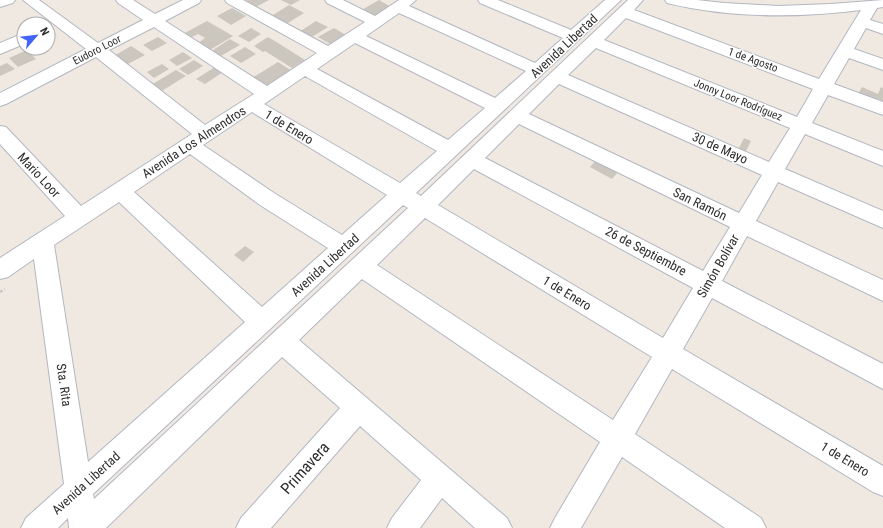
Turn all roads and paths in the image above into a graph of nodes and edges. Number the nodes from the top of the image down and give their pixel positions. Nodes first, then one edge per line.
1 (8, 0) edge
2 (30, 0) edge
3 (123, 0) edge
4 (194, 0) edge
5 (232, 0) edge
6 (332, 0) edge
7 (485, 0) edge
8 (636, 0) edge
9 (672, 0) edge
10 (0, 3) edge
11 (404, 4) edge
12 (736, 4) edge
13 (610, 5) edge
14 (872, 10) edge
15 (46, 16) edge
16 (155, 20) junction
17 (376, 22) junction
18 (56, 25) edge
19 (883, 29) edge
20 (354, 36) junction
21 (574, 36) junction
22 (594, 41) junction
23 (16, 42) edge
24 (0, 49) edge
25 (98, 50) junction
26 (845, 51) junction
27 (329, 53) junction
28 (883, 65) edge
29 (305, 69) junction
30 (537, 70) junction
31 (557, 77) junction
32 (824, 87) junction
33 (259, 99) junction
34 (0, 100) edge
35 (498, 107) junction
36 (883, 109) edge
37 (517, 116) junction
38 (801, 125) junction
39 (0, 132) edge
40 (197, 140) junction
41 (451, 150) junction
42 (883, 159) edge
43 (472, 160) junction
44 (774, 172) junction
45 (120, 191) junction
46 (402, 195) junction
47 (423, 208) junction
48 (79, 218) junction
49 (883, 220) edge
50 (743, 224) junction
51 (43, 242) junction
52 (344, 247) junction
53 (361, 266) junction
54 (0, 270) edge
55 (708, 284) junction
56 (883, 291) edge
57 (262, 322) junction
58 (282, 341) junction
59 (667, 353) junction
60 (883, 376) edge
61 (359, 407) junction
62 (617, 439) junction
63 (440, 477) junction
64 (883, 482) edge
65 (78, 489) junction
66 (36, 528) edge
67 (85, 528) edge
68 (251, 528) edge
69 (402, 528) edge
70 (497, 528) edge
71 (564, 528) edge
72 (752, 528) edge

1 - 10 street
2 - 15 street
3 - 16 street, 1 de Enero
4 - 16 street, Eudoro Loor
5 - 27 street
6 - 17 street
7 - 21 street
8 - 13 street, Avenida Libertad
9 - 12 street
11 - 17 street, Avenida Los Almendros
11 - 30 street
12 - 14 street
13 - 21 street, Avenida Libertad
13 - 22 street, Avenida Libertad
13 - 32 street, 1 de Agosto
14 - 19 street
14 - 26 street, Simón Bolívar
16 - 25 street, Eudoro Loor
16 - 33 street, 1 de Enero
17 - 20 street, Avenida Los Almendros
18 - 25 street
20 - 27 street, Avenida Los Almendros
20 - 35 street
21 - 30 street, Avenida Libertad
22 - 31 street, Avenida Libertad
22 - 38 street, Jonny Loor Rodríguez
23 - 24 street
25 - 34 street, Eudoro Loor
25 - 40 street
26 - 28 street
26 - 32 street, Simón Bolívar
27 - 29 street, Avenida Los Almendros
29 - 33 street, Avenida Los Almendros
29 - 41 street
30 - 35 street, Avenida Libertad
31 - 37 street, Avenida Libertad
31 - 44 street, 30 de Mayo
32 - 36 street, 1 de Agosto
32 - 38 street, Simón Bolívar
33 - 40 street, Avenida Los Almendros
33 - 46 street, 1 de Enero
35 - 41 street, Avenida Libertad
37 - 43 street, Avenida Libertad
37 - 50 street, San Ramón
38 - 42 street, Jonny Loor Rodríguez
38 - 44 street, Simón Bolívar
39 - 48 street, Mario Loor
40 - 45 street, Avenida Los Almendros
40 - 52 street
41 - 46 street, Avenida Libertad
43 - 47 street, Avenida Libertad
43 - 55 street, 26 de Septiembre
44 - 49 street, 30 de Mayo
44 - 50 street, Simón Bolívar
45 - 48 street, Avenida Los Almendros
45 - 57 street
46 - 47 street, 1 de Enero
46 - 52 street, Avenida Libertad
47 - 53 street, Avenida Libertad
47 - 59 street, 1 de Enero
48 - 51 street, Avenida Los Almendros
50 - 55 street, Simón Bolívar
50 - 56 street, San Ramón
51 - 54 street, Avenida Los Almendros
51 - 65 street, Sta. Rita
52 - 57 street, Avenida Libertad
53 - 58 street, Avenida Libertad
53 - 62 street
55 - 59 street, Simón Bolívar
55 - 60 street, 26 de Septiembre
57 - 65 street, Avenida Libertad
58 - 61 street
58 - 67 street, Avenida Libertad
59 - 62 street, Simón Bolívar
59 - 64 street, 1 de Enero
61 - 63 street
61 - 68 street, Primavera
62 - 71 street, Simón Bolívar
62 - 72 street
63 - 69 street
63 - 70 street
65 - 66 street, Avenida Libertad
65 - 67 street, Sta. Rita

